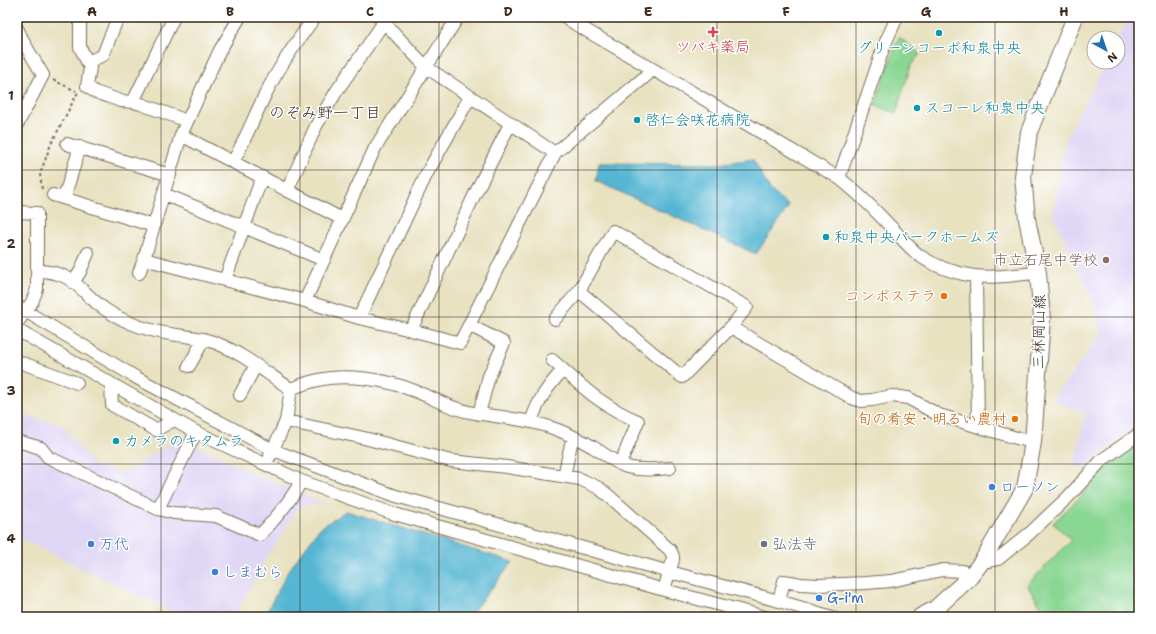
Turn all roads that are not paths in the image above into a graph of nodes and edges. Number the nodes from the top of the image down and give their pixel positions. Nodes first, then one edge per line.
1 (80, 17) edge
2 (118, 17) edge
3 (174, 17) edge
4 (240, 17) edge
5 (315, 17) edge
6 (565, 17) edge
7 (897, 17) edge
8 (1076, 17) edge
9 (455, 18) edge
10 (381, 20) edge
11 (17, 28) edge
12 (88, 62) junction
13 (426, 67) junction
14 (653, 70) junction
15 (470, 97) junction
16 (133, 102) junction
17 (187, 121) junction
18 (510, 124) junction
19 (17, 125) edge
20 (182, 135) junction
21 (67, 144) dead end
22 (80, 148) junction
23 (555, 153) junction
24 (234, 162) junction
25 (170, 175) junction
26 (262, 177) junction
27 (839, 178) junction
28 (288, 191) junction
29 (164, 194) junction
30 (17, 212) edge
31 (342, 219) junction
32 (154, 226) junction
33 (244, 227) junction
34 (88, 253) dead end
35 (144, 259) junction
36 (324, 260) junction
37 (37, 271) junction
38 (139, 273) dead end
39 (1038, 273) junction
40 (976, 276) junction
41 (225, 280) junction
42 (74, 281) junction
43 (579, 291) junction
44 (305, 301) junction
45 (21, 309) edge
46 (359, 318) junction
47 (555, 319) dead end
48 (17, 323) edge
49 (469, 326) junction
50 (731, 327) junction
51 (17, 330) edge
52 (411, 330) junction
53 (204, 340) junction
54 (552, 360) dead end
55 (17, 361) edge
56 (256, 364) junction
57 (189, 366) dead end
58 (564, 370) junction
59 (77, 383) dead end
60 (111, 384) junction
61 (291, 389) junction
62 (240, 395) dead end
63 (479, 414) junction
64 (174, 420) junction
65 (286, 421) junction
66 (531, 422) junction
67 (978, 426) junction
68 (196, 432) junction
69 (1139, 434) edge
70 (574, 437) junction
71 (17, 441) edge
72 (1033, 442) junction
73 (273, 450) junction
74 (619, 463) junction
75 (266, 464) junction
76 (670, 468) dead end
77 (564, 476) junction
78 (301, 481) junction
79 (158, 508) junction
80 (983, 560) junction
81 (670, 572) junction
82 (970, 577) junction
83 (664, 590) junction
84 (779, 601) junction
85 (725, 612) edge
86 (765, 617) edge
87 (832, 617) edge
88 (920, 617) edge

1 - 12 street
2 - 12 street
3 - 16 street
4 - 17 street
5 - 24 street
6 - 14 street
7 - 27 street
8 - 39 main road, 三林岡山線
9 - 13 street
10 - 13 street
10 - 28 street
11 - 19 street
12 - 16 street
13 - 15 street
13 - 31 street
14 - 23 street
14 - 27 street
15 - 18 street
15 - 46 street
16 - 17 street
17 - 20 street
18 - 23 street
18 - 52 street
20 - 24 street
20 - 25 street
21 - 22 street
22 - 25 street
22 - 32 street
23 - 49 street
24 - 26 street
25 - 29 street
26 - 28 street
26 - 33 street
27 - 40 street
28 - 31 street
29 - 32 street
29 - 33 street
30 - 37 street
31 - 36 street
32 - 35 street
33 - 36 street
33 - 41 street
34 - 42 street
35 - 38 street
35 - 41 street
36 - 44 street
37 - 42 street
37 - 45 street
39 - 40 street
39 - 72 main road, 三林岡山線
40 - 67 street
41 - 44 street
42 - 53 street
43 - 47 street
43 - 50 street
43 - 50 street
44 - 46 street
45 - 48 street
45 - 73 street
46 - 52 street
49 - 52 street
49 - 63 street
50 - 67 street
51 - 60 street
53 - 56 street
53 - 57 street
54 - 58 street
55 - 59 street
56 - 61 street
56 - 62 street
58 - 66 street
58 - 74 street
60 - 64 street
60 - 64 street
61 - 63 street
61 - 65 street
63 - 66 street
64 - 68 street
65 - 73 street
65 - 77 street
66 - 70 street
67 - 72 street
68 - 75 street
68 - 79 street
69 - 80 street
70 - 74 street
70 - 77 street
71 - 79 street
72 - 80 main road, 三林岡山線
73 - 75 street
73 - 81 street
74 - 76 street
75 - 78 street
77 - 81 street
78 - 79 street
78 - 83 street
80 - 82 main road, 三林岡山線
81 - 83 street
81 - 84 street
82 - 84 street
82 - 88 main road, 三林岡山線
83 - 85 street
84 - 87 street
85 - 86 street

